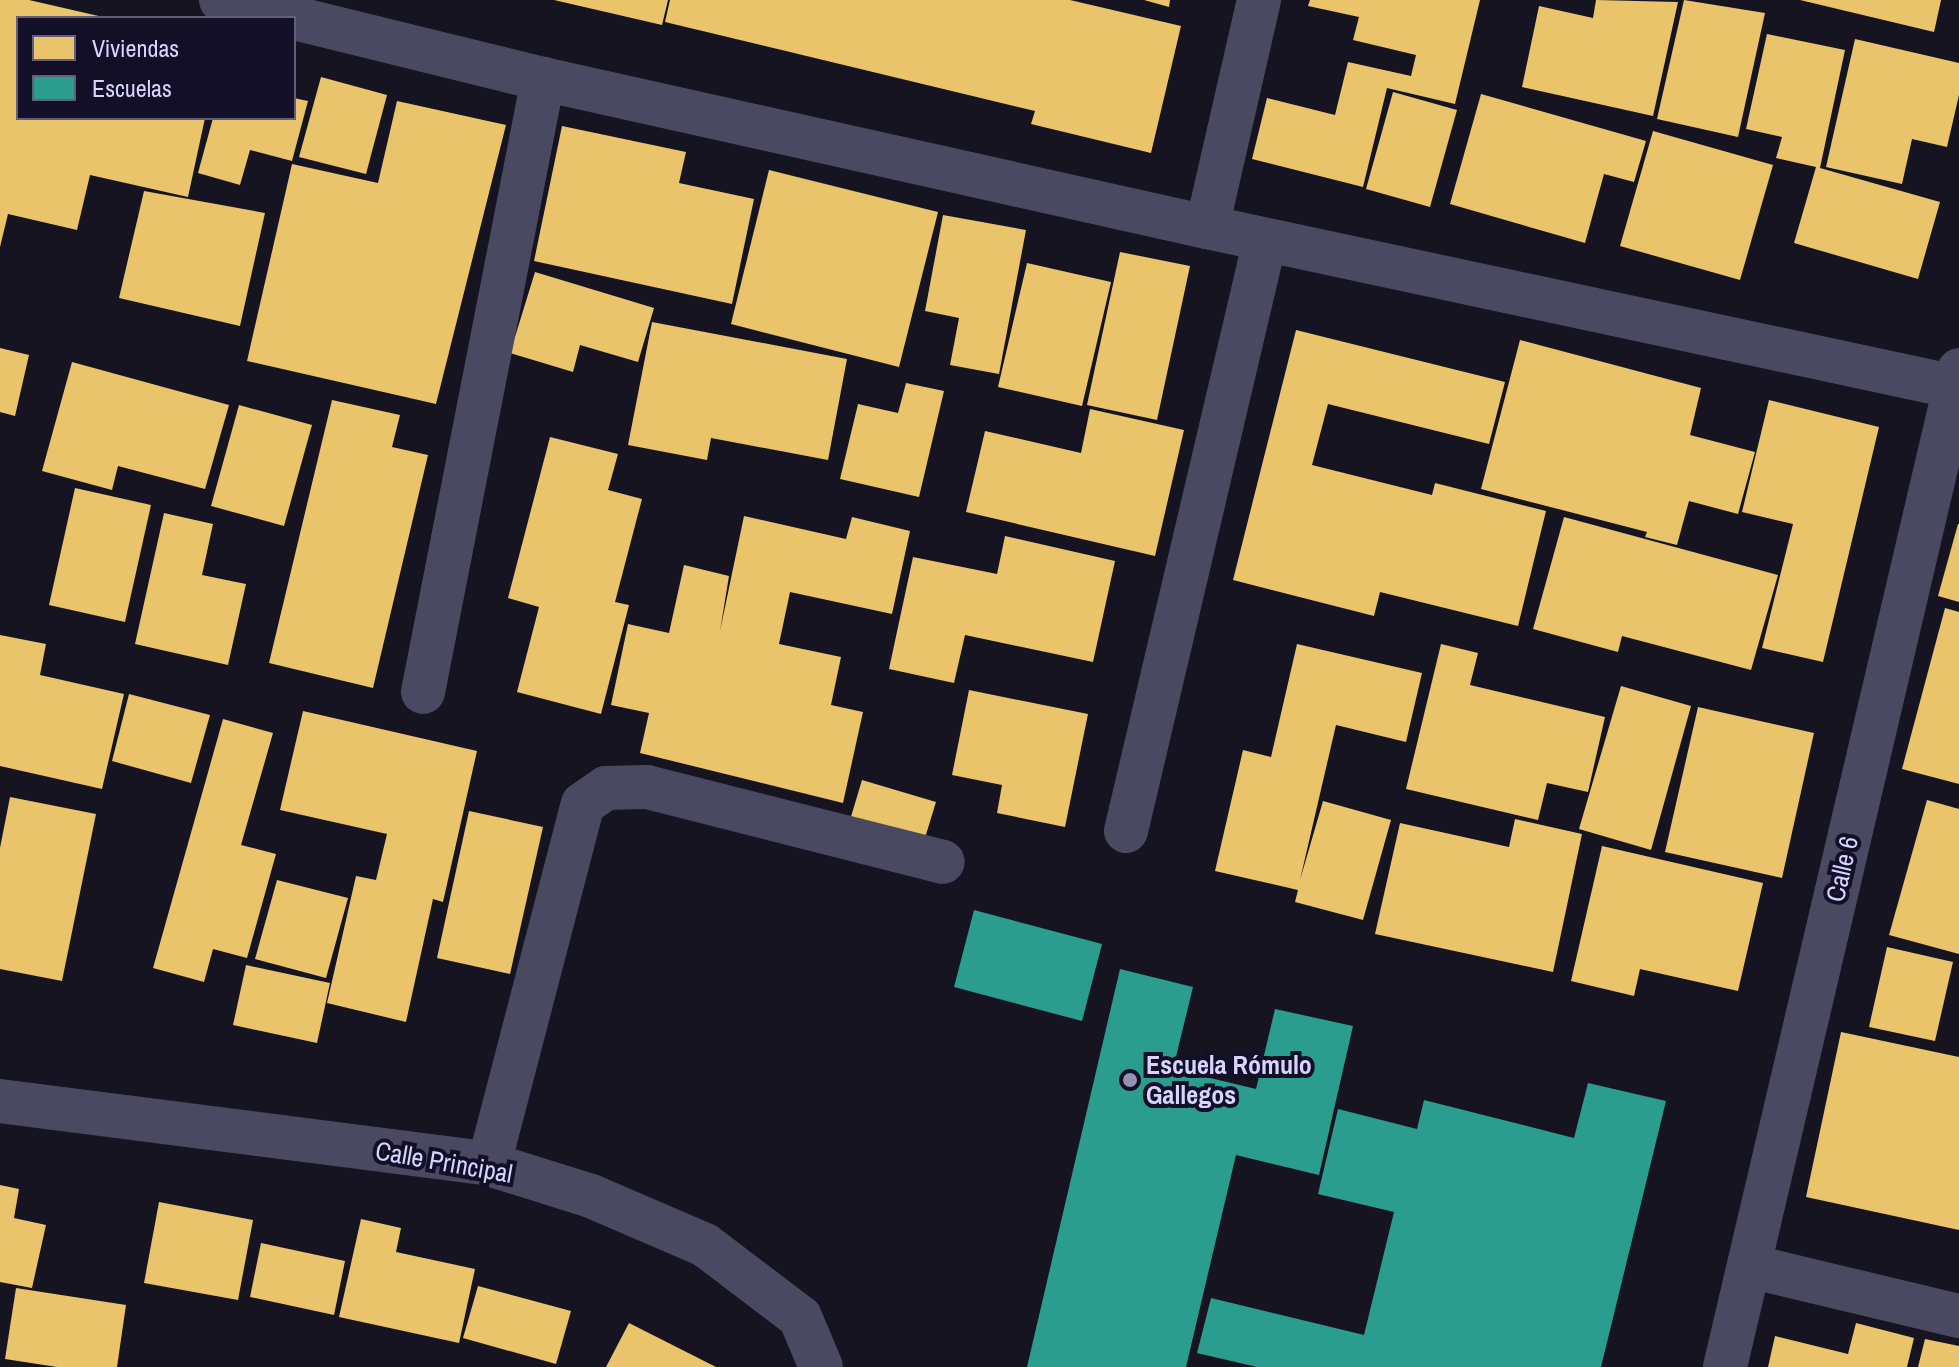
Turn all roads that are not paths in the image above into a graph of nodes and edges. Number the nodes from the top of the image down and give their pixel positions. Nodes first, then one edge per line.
1 (221, 0) edge
2 (1259, 0) edge
3 (286, 16) edge
4 (296, 18) edge
5 (543, 79) junction
6 (1207, 227) junction
7 (1265, 240) junction
8 (1957, 378) edge
9 (423, 692) dead end
10 (1126, 831) dead end
11 (943, 862) dead end
12 (0, 1101) edge
13 (489, 1164) junction
14 (1749, 1266) junction
15 (1959, 1316) edge
16 (821, 1367) edge
17 (1725, 1367) edge

1 - 3 street
2 - 6 street
4 - 5 street
5 - 6 street
5 - 9 street
6 - 7 street
7 - 8 street
7 - 10 street
8 - 14 street, Calle 6
11 - 13 street
12 - 13 street, Calle Principal
13 - 16 street, Calle Principal
14 - 15 street
14 - 17 street, Calle 6

